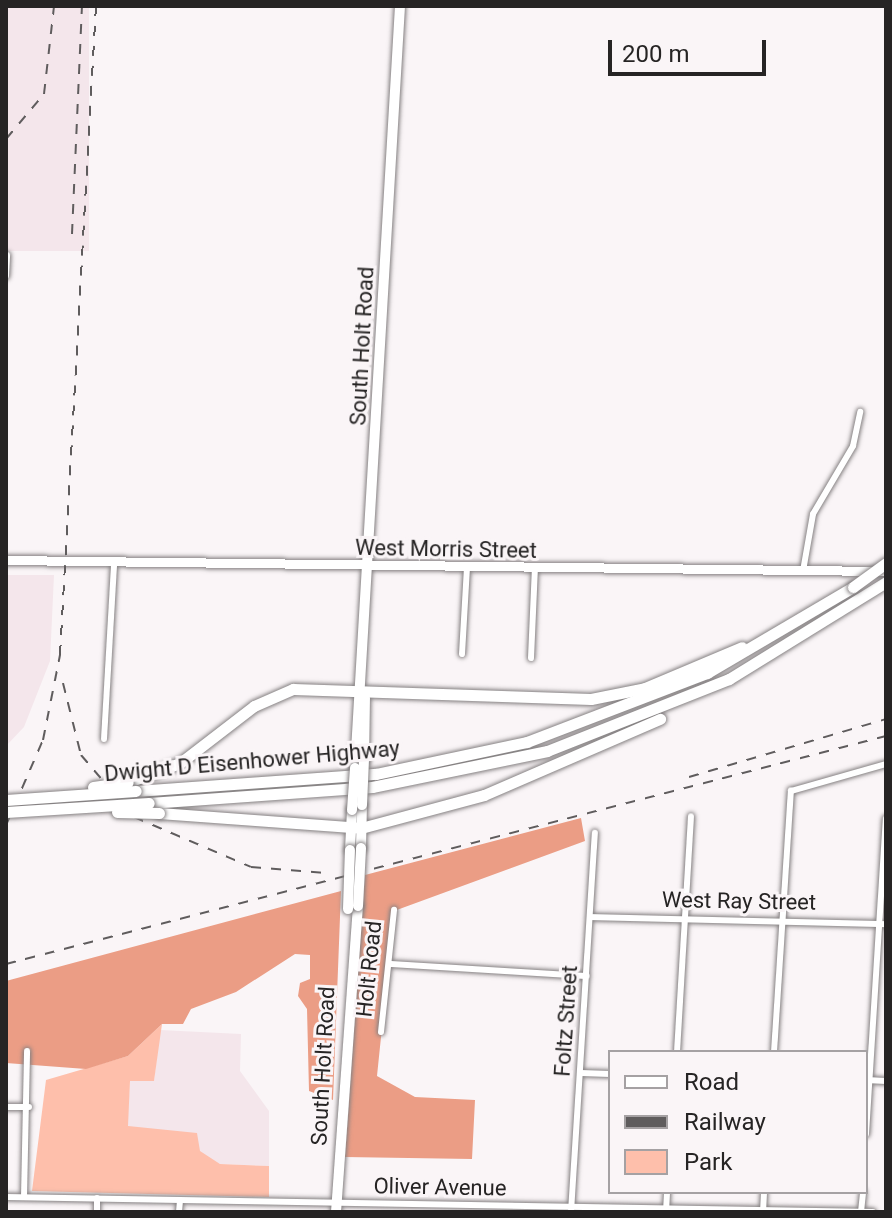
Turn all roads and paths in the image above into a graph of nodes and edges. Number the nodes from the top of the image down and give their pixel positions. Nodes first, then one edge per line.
1 (400, 6) edge
2 (7, 255) edge
3 (6, 276) edge
4 (860, 412) dead end
5 (6, 560) edge
6 (114, 563) junction
7 (886, 563) edge
8 (371, 566) junction
9 (467, 567) junction
10 (535, 568) junction
11 (803, 571) junction
12 (886, 571) edge
13 (883, 585) edge
14 (798, 624) junction
15 (462, 654) dead end
16 (531, 658) dead end
17 (729, 679) junction
18 (363, 688) junction
19 (104, 739) dead end
20 (886, 764) edge
21 (132, 787) junction
22 (6, 800) edge
23 (32, 811) junction
24 (6, 812) edge
25 (691, 816) dead end
26 (886, 819) edge
27 (356, 828) junction
28 (595, 833) dead end
29 (394, 910) dead end
30 (591, 917) junction
31 (685, 918) junction
32 (783, 919) junction
33 (883, 924) edge
34 (390, 964) junction
35 (587, 976) junction
36 (381, 1032) dead end
37 (677, 1050) edge
38 (774, 1050) edge
39 (27, 1051) dead end
40 (581, 1073) junction
41 (608, 1074) edge
42 (868, 1080) edge
43 (886, 1081) edge
44 (6, 1107) edge
45 (29, 1107) junction
46 (6, 1197) edge
47 (24, 1197) junction
48 (97, 1198) junction
49 (180, 1200) junction
50 (262, 1202) junction
51 (336, 1207) edge
52 (425, 1208) edge
53 (571, 1210) edge
54 (666, 1210) edge
55 (763, 1211) edge
56 (97, 1212) edge
57 (179, 1212) edge
58 (262, 1212) edge
59 (861, 1212) edge
60 (873, 1212) edge

1 - 8 main road, South Holt Road
2 - 3 street
4 - 11 street
5 - 6 main road, West Morris Street
6 - 8 main road, West Morris Street
6 - 19 street
7 - 14 highway, Dwight D Eisenhower Highway, bridge
8 - 9 main road, West Morris Street
8 - 18 main road, South Holt Road
9 - 10 main road, West Morris Street
9 - 15 street
10 - 11 main road, West Morris Street
10 - 16 street
11 - 12 main road, West Morris Street
13 - 17 highway, Dwight D Eisenhower Highway
14 - 18 highway
14 - 21 highway, Dwight D Eisenhower Highway
17 - 23 highway, Dwight D Eisenhower Highway, bridge
17 - 27 highway
18 - 21 highway
18 - 27 main road, South Holt Road, bridge
20 - 32 street
21 - 22 highway, bridge
23 - 24 highway, Dwight D Eisenhower Highway, bridge
23 - 27 highway, bridge
25 - 31 street
26 - 33 street
27 - 51 main road, South Holt Road, bridge
28 - 30 street, Foltz Street
29 - 34 street, Holt Road
30 - 31 street, West Ray Street
30 - 35 street, Foltz Street
31 - 32 street, West Ray Street
31 - 37 street
32 - 33 street, West Ray Street
32 - 38 street
33 - 42 street
34 - 35 street
34 - 36 street, Holt Road
35 - 40 street, Foltz Street
39 - 45 street
40 - 41 street
40 - 53 street, Foltz Street
42 - 43 street
44 - 45 street
45 - 47 street
46 - 47 street, Oliver Avenue
47 - 48 street, Oliver Avenue
48 - 49 street, Oliver Avenue
48 - 56 street
49 - 50 street, Oliver Avenue
49 - 57 street
50 - 51 street, Oliver Avenue
50 - 58 street
51 - 52 street, Oliver Avenue
52 - 53 street, Oliver Avenue
53 - 54 street, Oliver Avenue
54 - 55 street, Oliver Avenue
55 - 59 street, Oliver Avenue
59 - 60 street, Oliver Avenue

